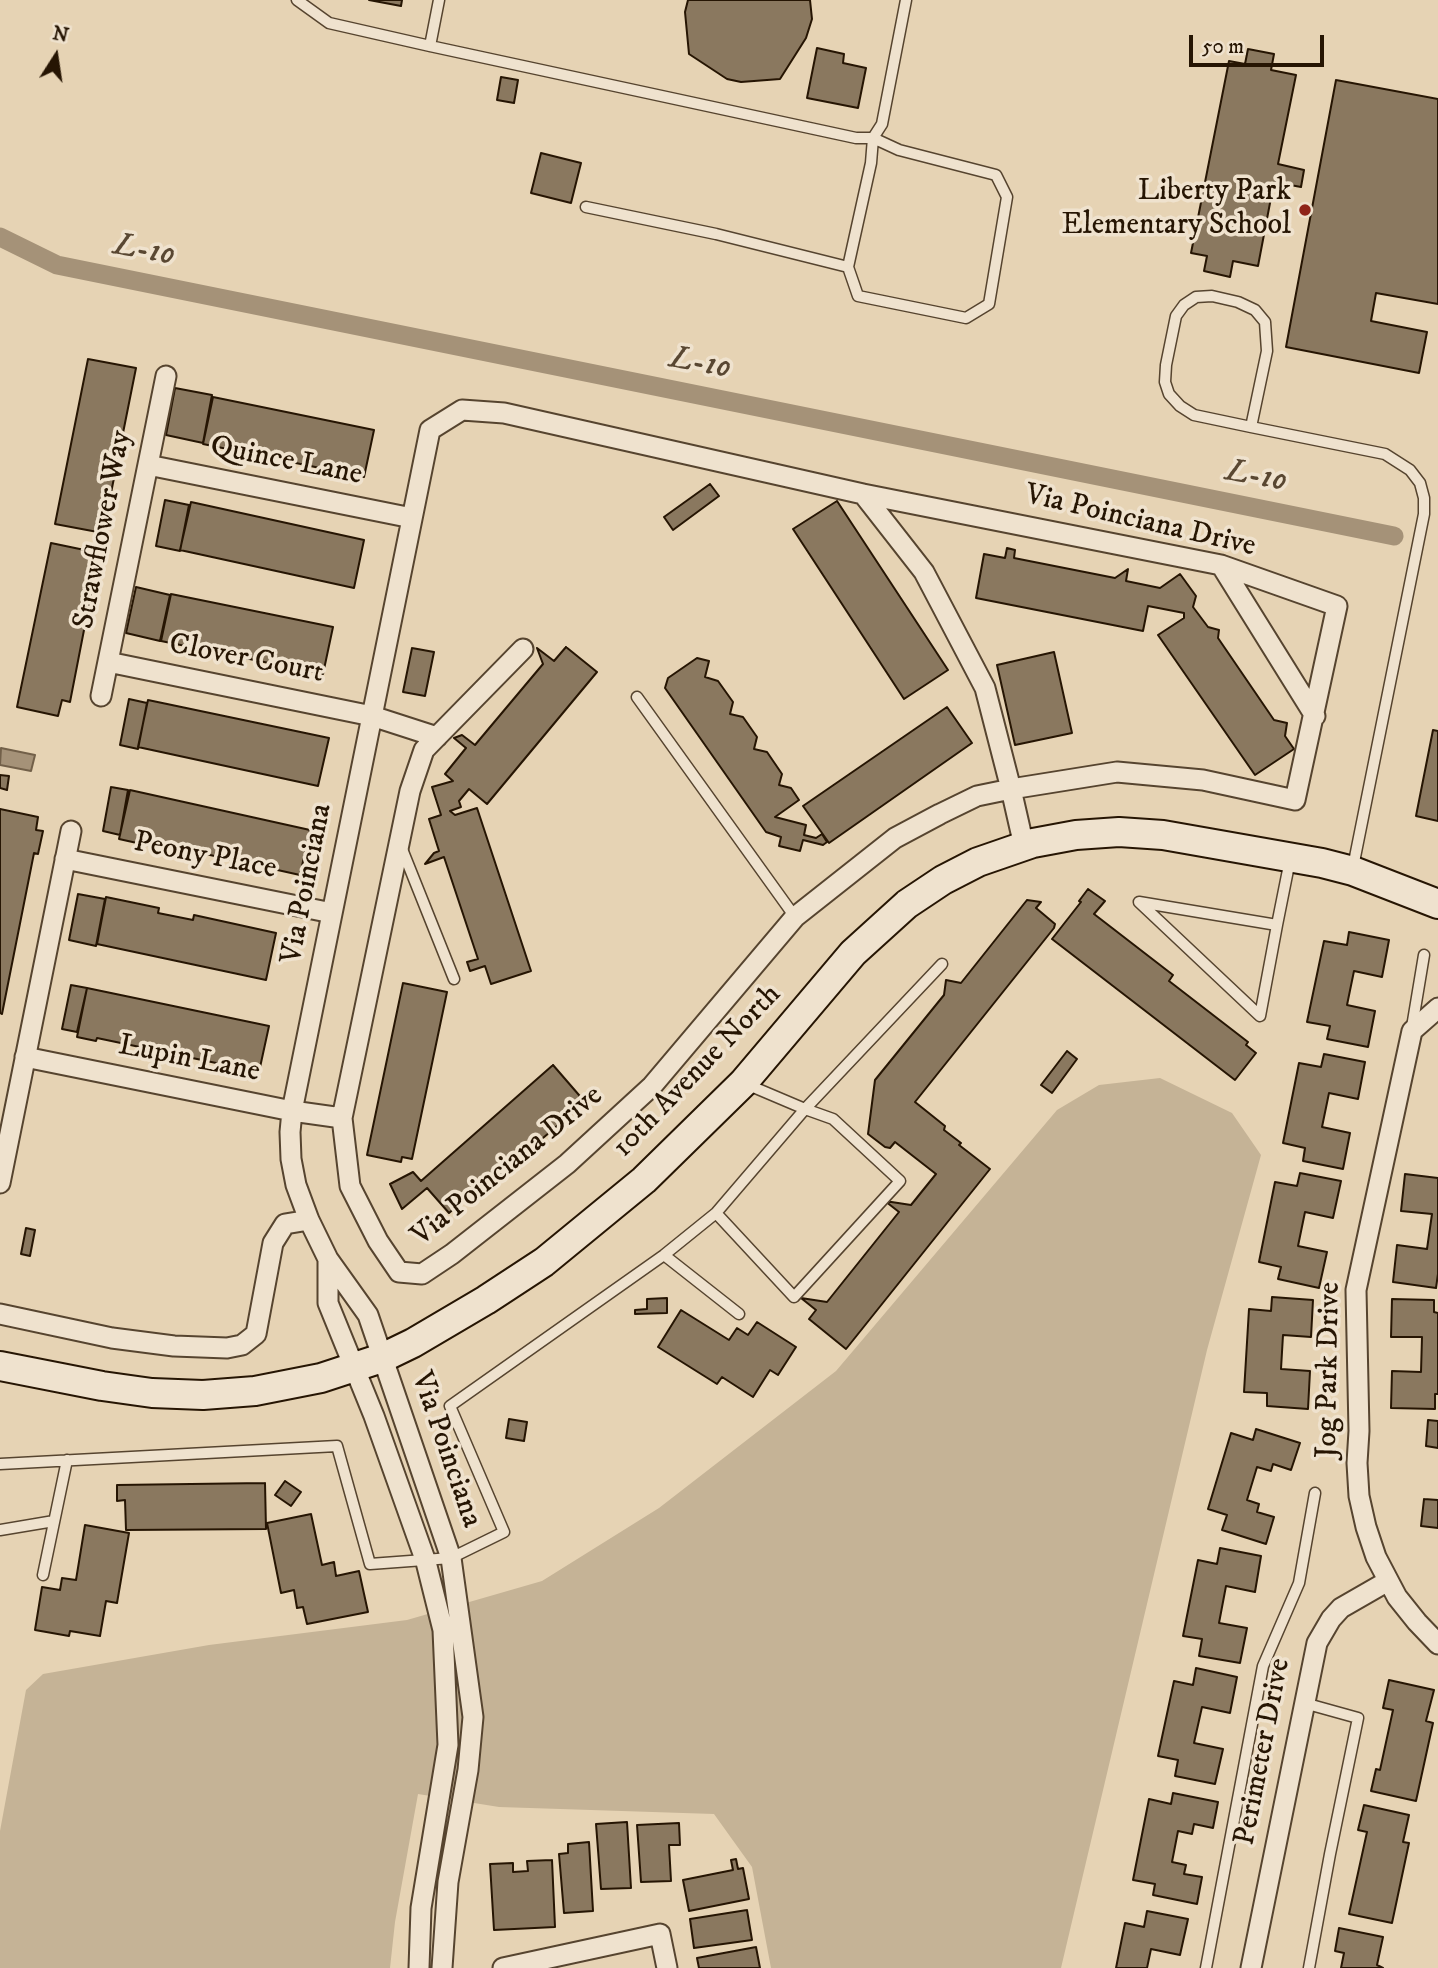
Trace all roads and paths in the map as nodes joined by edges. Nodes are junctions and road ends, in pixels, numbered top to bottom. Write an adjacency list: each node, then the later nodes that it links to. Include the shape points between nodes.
1 (298, 0): 4 (lane, via 329,23)
2 (439, 0): 4 (lane)
3 (906, 0): 5 (lane, via 883,124)
4 (430, 46): 5 (lane)
5 (873, 138): 7 (lane); 7 (lane, via 899,150 996,175 1007,197 989,304 966,318 858,296)
6 (586, 207): 7 (lane)
7 (848, 267)
8 (166, 376): 10 (street, Strawflower Way)
9 (1251, 427): 9 (lane, via 1194,415 1169,394 1166,365 1176,316 1196,297 1238,302 1255,310 1265,322 1267,351); 27 (lane, via 1385,454 1410,470 1424,498)
10 (148, 464): 12 (street, Quince Lane); 15 (street, Strawflower Way)
11 (863, 494): 12 (street, Via Poinciana Drive, via 504,413 462,410 430,430); 13 (street, Via Poinciana Drive); 21 (street, via 924,572 985,688)
12 (412, 518): 18 (street, Via Poinciana)
13 (1221, 565): 19 (street); 19 (street, Via Poinciana Drive, via 1337,606)
14 (523, 649): 20 (street, Via Poinciana Drive)
15 (108, 662): 16 (street, Strawflower Way); 18 (street, Clover Court)
16 (101, 696)
17 (637, 697): 30 (lane)
18 (372, 716): 20 (street); 29 (street, Via Poinciana)
19 (1315, 716): 21 (street, Via Poinciana Drive, via 1295,800 1203,780 1118,772)
20 (437, 737): 23 (street, Via Poinciana Drive, via 424,750)
21 (1011, 789): 24 (street); 30 (street, Via Poinciana Drive, via 977,796 895,838)
22 (71, 831): 26 (street)
23 (399, 842): 34 (lane); 41 (street, Via Poinciana Drive)
24 (1024, 846): 25 (street, 10th Avenue North, via 1119,832); 38 (street, 10th Avenue North, via 978,862 907,904 853,953)
25 (1290, 856): 27 (street, 10th Avenue North); 31 (lane)
26 (65, 859): 29 (street, Peony Place); 37 (street)
27 (1353, 871): 28 (street, 10th Avenue North)
28 (1438, 904)
29 (332, 913): 40 (street, Via Poinciana)
30 (795, 917): 41 (street, Via Poinciana Drive, via 652,1086 557,1172 422,1274 399,1272 378,1241 350,1186)
31 (1277, 925): 31 (lane, via 1180,909 1139,902 1260,1016)
32 (1424, 955): 36 (lane)
33 (942, 964): 39 (lane)
34 (454, 979)
35 (1438, 1008): 36 (street)
36 (1412, 1031): 60 (street, Jog Park Drive, via 1356,1290 1359,1496)
37 (25, 1057): 40 (street, Lupin Lane); 42 (street)
38 (743, 1083): 39 (lane); 49 (street, 10th Avenue North, via 644,1180 544,1262 442,1327)
39 (805, 1109): 43 (lane); 43 (lane, via 833,1119 900,1181 794,1297)
40 (292, 1111): 41 (street, Lupin Lane); 44 (street, Via Poinciana, via 291,1158)
41 (342, 1118)
42 (0, 1182)
43 (716, 1213): 45 (lane)
44 (309, 1220): 46 (street, Via Poinciana); 47 (street, via 285,1224 273,1243 256,1334 242,1345 174,1346)
45 (664, 1255): 48 (lane); 57 (lane, via 450,1406 504,1532)
46 (328, 1259): 49 (street, Via Poinciana, via 368,1315); 51 (street, Via Poinciana, via 328,1303)
47 (0, 1314)
48 (739, 1314)
49 (382, 1358): 51 (street, 10th Avenue North); 57 (street, Via Poinciana)
50 (0, 1366): 51 (street, 10th Avenue North, via 114,1388 204,1395 288,1385)
51 (353, 1368): 58 (street, Via Poinciana)
52 (67, 1460): 53 (lane); 55 (lane); 58 (lane, via 337,1446 369,1564)
53 (0, 1464)
54 (1315, 1493): 68 (lane, via 1299,1583 1263,1666)
55 (54, 1521): 56 (lane); 59 (lane)
56 (0, 1530)
57 (450, 1558): 58 (lane); 61 (street, Via Poinciana)
58 (426, 1562): 61 (street, Via Poinciana)
59 (43, 1575)
60 (1388, 1581): 62 (street, Jog Park Drive); 63 (street, Perimeter Drive, via 1341,1608 1323,1630)
61 (453, 1636): 64 (street, Via Poinciana, via 448,1745 421,1908); 65 (street, Via Poinciana, via 472,1717 468,1770 448,1882)
62 (1438, 1644)
63 (1304, 1703): 69 (street, Perimeter Drive); 70 (lane, via 1358,1718)
64 (418, 1968)
65 (442, 1968)
66 (503, 1968): 67 (street, via 660,1934)
67 (667, 1968)
68 (1206, 1968)
69 (1251, 1968)
70 (1309, 1968)

